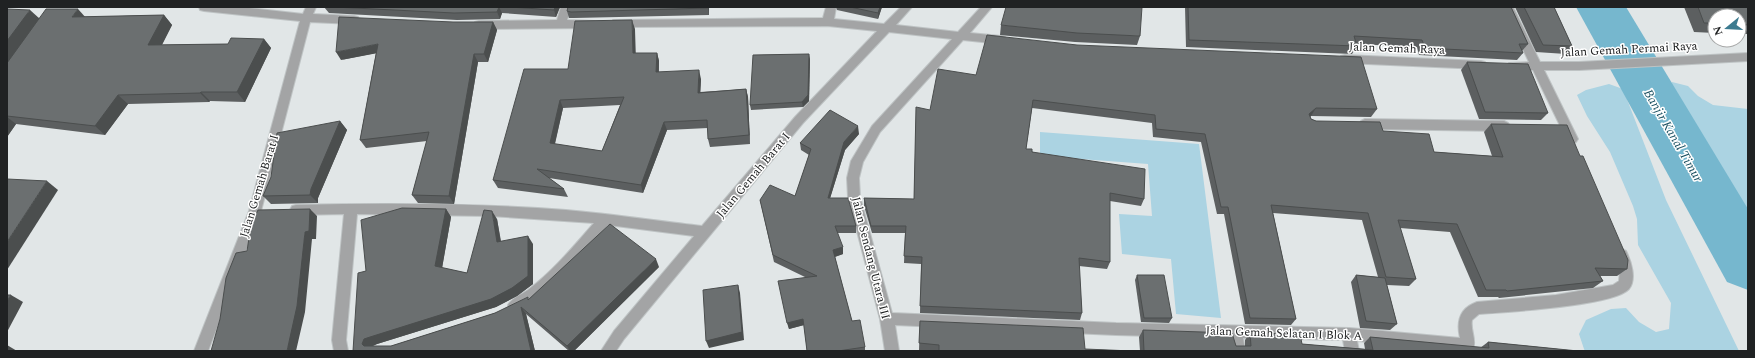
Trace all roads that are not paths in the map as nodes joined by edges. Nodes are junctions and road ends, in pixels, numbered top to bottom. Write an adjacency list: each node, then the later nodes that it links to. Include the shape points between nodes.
1 (204, 7): 7 (street)
2 (566, 7): 10 (street)
3 (832, 7): 9 (street)
4 (907, 7): 12 (street, Jalan Gemah Barat I)
5 (987, 7): 13 (street, Jalan Sendang Utara III)
6 (1508, 7): 19 (street)
7 (309, 12): 8 (street); 28 (street, Jalan Gemah Barat I)
8 (362, 20)
9 (828, 22): 10 (street); 12 (street)
10 (561, 24): 11 (street)
11 (472, 25)
12 (888, 28): 13 (street); 30 (street, Jalan Gemah Barat I, via 798,120)
13 (960, 36): 14 (street); 33 (street, Jalan Sendang Utara III, via 876,129 857,161 852,178 854,197)
14 (1014, 42)
15 (1748, 56): 19 (street, Jalan Gemah Permai Raya)
16 (1337, 59): 17 (street, Jalan Gemah Raya)
17 (1488, 65)
18 (1504, 66): 19 (street)
19 (1536, 67): 23 (street)
20 (1351, 124): 21 (street)
21 (1519, 127)
22 (1551, 127): 23 (street)
23 (1567, 127): 24 (street)
24 (1576, 148)
25 (351, 208): 27 (street); 29 (street, via 466,210); 38 (street, via 339,340)
26 (271, 210): 28 (street)
27 (287, 210)
28 (255, 211): 37 (street, Jalan Gemah Barat I)
29 (605, 219): 30 (street); 32 (street, via 547,282 531,296)
30 (705, 232): 39 (street, Jalan Gemah Barat I)
31 (1619, 246): 36 (street, Jalan Gemah Selatan I Blok A, via 1626,267 1624,285 1611,293 1587,297 1477,308 1470,312 1464,323)
32 (506, 310)
33 (887, 319): 34 (street, Jalan Gemah Selatan I Blok A); 40 (street, Jalan Sendang Utara III)
34 (1235, 332): 35 (street, Jalan Gemah Selatan I Blok A); 41 (street)
35 (1349, 334): 36 (street, Jalan Gemah Selatan I Blok A); 42 (street)
36 (1468, 348)
37 (201, 351)
38 (341, 351)
39 (608, 351)
40 (892, 351)
41 (1238, 351)
42 (1352, 351)

